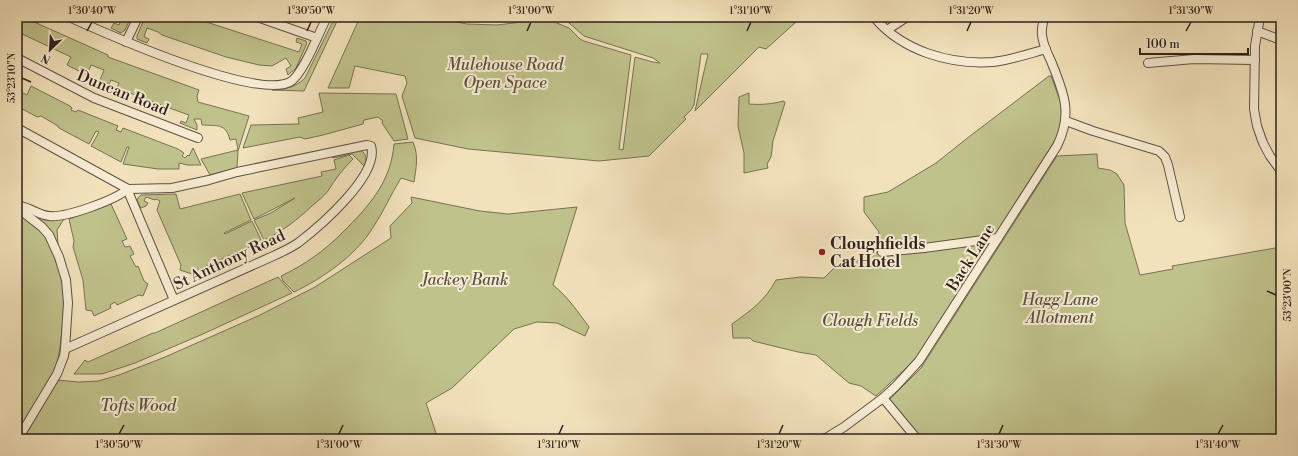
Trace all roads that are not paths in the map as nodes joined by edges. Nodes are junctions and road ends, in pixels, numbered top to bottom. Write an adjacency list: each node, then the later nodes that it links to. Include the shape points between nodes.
1 (69, 17): 13 (street)
2 (138, 17): 13 (street)
3 (257, 17): 11 (street)
4 (327, 17): 11 (street)
5 (874, 17): 9 (street)
6 (907, 17): 9 (street)
7 (1044, 17): 14 (street, Back Lane, via 1042,35)
8 (1260, 17): 10 (street)
9 (887, 30): 14 (street, via 922,52 970,62 1011,59)
10 (1258, 31): 12 (street); 16 (street)
11 (317, 38): 13 (street, via 297,76 279,85 257,84 209,72)
12 (1281, 40)
13 (126, 42)
14 (1046, 49): 18 (street, Back Lane, via 1062,87)
15 (17, 58): 20 (street, Duncan Road, via 86,94)
16 (1255, 60): 17 (street); 21 (street, via 1254,109 1257,126 1270,156)
17 (1148, 63)
18 (1066, 121): 24 (street, via 1159,151 1165,156); 25 (street, Back Lane, via 1063,136)
19 (17, 128): 22 (street)
20 (198, 138)
21 (1281, 170)
22 (128, 189): 23 (street, via 102,203 63,216 47,216); 27 (street); 27 (street, St Anthony Road, via 172,188 237,172 371,146 371,160 363,178 350,195 297,243)
23 (18, 205): 28 (street, via 46,231 62,265 68,298)
24 (1180, 217)
25 (998, 238): 26 (street); 29 (street, Back Lane, via 919,361)
26 (882, 252)
27 (174, 300): 28 (street, St Anthony Road)
28 (65, 349): 30 (street, via 57,374)
29 (883, 398): 31 (street, Back Lane, via 844,427); 32 (street)
30 (18, 439)
31 (822, 439)
32 (917, 439)

